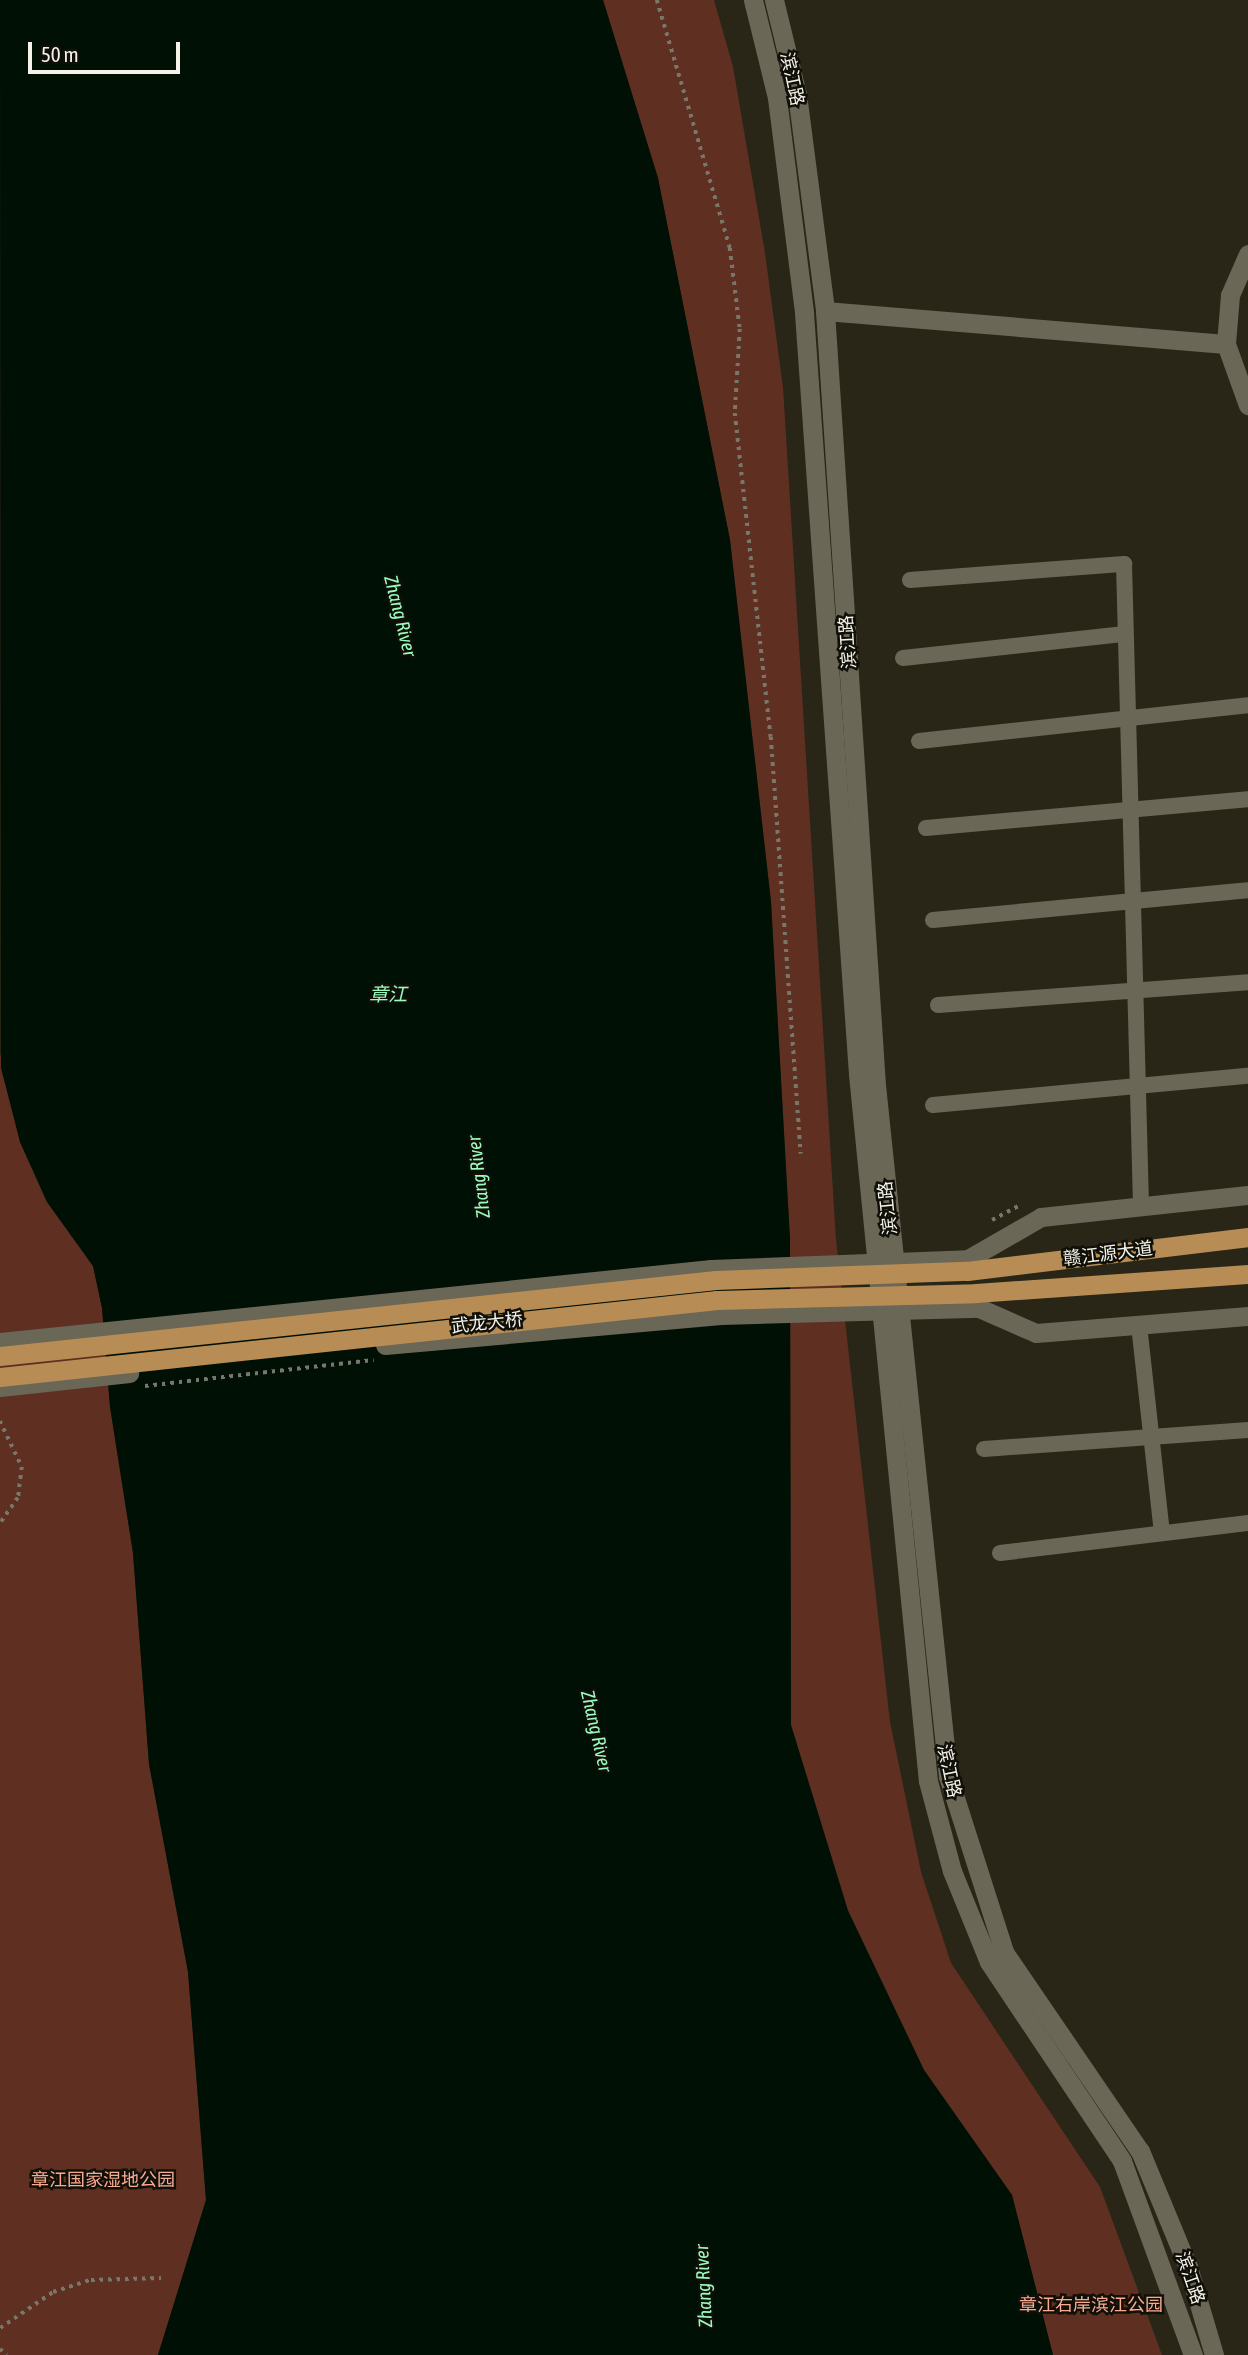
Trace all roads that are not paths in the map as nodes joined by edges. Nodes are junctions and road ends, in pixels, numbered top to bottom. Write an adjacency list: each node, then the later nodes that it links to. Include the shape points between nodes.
1 (753, 0): 43 (main road, 滨江路, via 777,98 804,313 858,1074 928,1781 952,1871 989,1962 1122,2161 1168,2273)
2 (774, 0): 4 (main road, 滨江路, via 797,94)
3 (1248, 254): 5 (main road, via 1230,295)
4 (825, 311): 5 (main road); 44 (main road, 滨江路, via 876,1086 948,1776 1004,1952 1140,2151 1188,2267)
5 (1226, 344): 6 (main road)
6 (1248, 405)
7 (910, 580): 8 (street, via 1124,564)
8 (1125, 634): 9 (street); 11 (street)
9 (903, 658)
10 (1248, 705): 11 (street)
11 (1128, 718): 12 (street); 14 (street)
12 (919, 741)
13 (1248, 799): 14 (street)
14 (1130, 809): 15 (street); 17 (street)
15 (926, 828)
16 (1248, 890): 17 (street)
17 (1132, 901): 18 (street); 20 (street)
18 (933, 920)
19 (1248, 982): 20 (street)
20 (1135, 991): 21 (street); 23 (street)
21 (938, 1006)
22 (1248, 1076): 23 (street)
23 (1137, 1086): 24 (street); 26 (street)
24 (933, 1105)
25 (1248, 1195): 26 (main road)
26 (1140, 1206): 28 (main road, via 1041,1217)
27 (1248, 1237): 28 (main road, 赣江源大道)
28 (968, 1265): 33 (main road, via 711,1269); 34 (main road, 武龙大桥, via 716,1280)
29 (1248, 1274): 30 (main road, 赣江源大道)
30 (977, 1301): 32 (main road, via 1036,1334); 35 (main road, 武龙大桥, via 718,1300); 36 (main road, via 721,1315)
31 (1248, 1316): 32 (main road)
32 (1139, 1325): 38 (street)
33 (0, 1342)
34 (0, 1356)
35 (0, 1377)
36 (0, 1387)
37 (1248, 1430): 38 (street)
38 (1152, 1436): 39 (street); 41 (street)
39 (984, 1449)
40 (1248, 1523): 41 (street)
41 (1161, 1532): 42 (street)
42 (1000, 1553)
43 (1193, 2355)
44 (1214, 2355)

